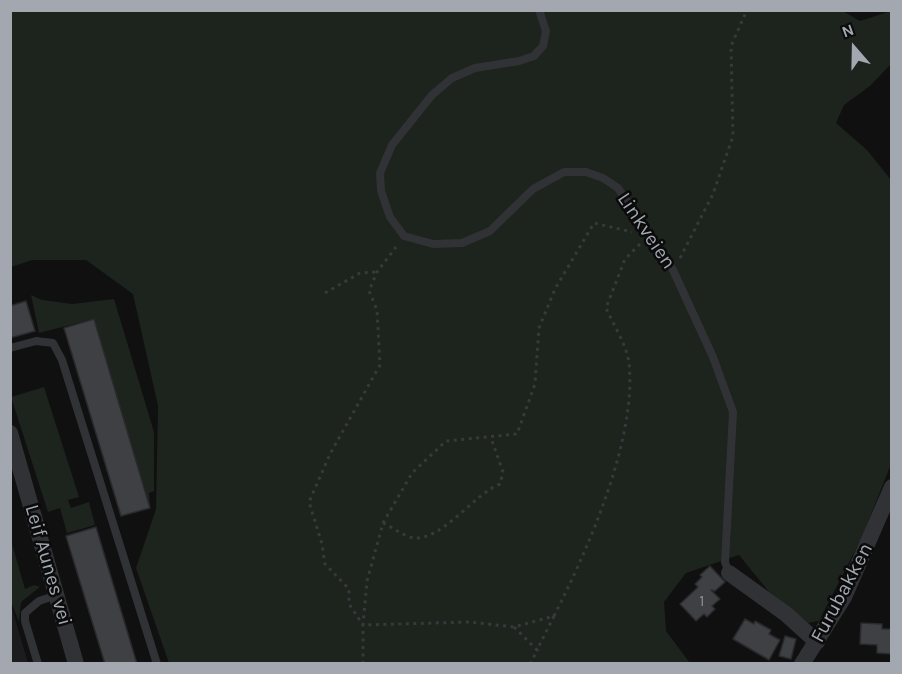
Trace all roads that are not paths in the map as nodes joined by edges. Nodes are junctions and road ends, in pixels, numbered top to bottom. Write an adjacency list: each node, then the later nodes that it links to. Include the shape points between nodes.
1 (539, 10): 5 (lane, Linkveien, via 546,31 543,46 534,56 475,68 452,78 432,95 392,145 380,173 381,191 390,217 404,236 433,244 462,243 490,231 534,189 564,172 586,172 618,188 673,270 733,412 725,562)
2 (10, 348): 10 (lane, via 36,340 53,344 62,360)
3 (10, 432): 6 (street, Leif Aunes vei)
4 (891, 487): 7 (street, Furubakken, via 844,597)
5 (729, 573): 7 (street, Linkveien)
6 (57, 595): 8 (lane, via 39,601 26,613); 9 (street, Leif Aunes vei)
7 (817, 642): 11 (street, Furubakken)
8 (38, 663)
9 (76, 663)
10 (156, 663)
11 (802, 663)

